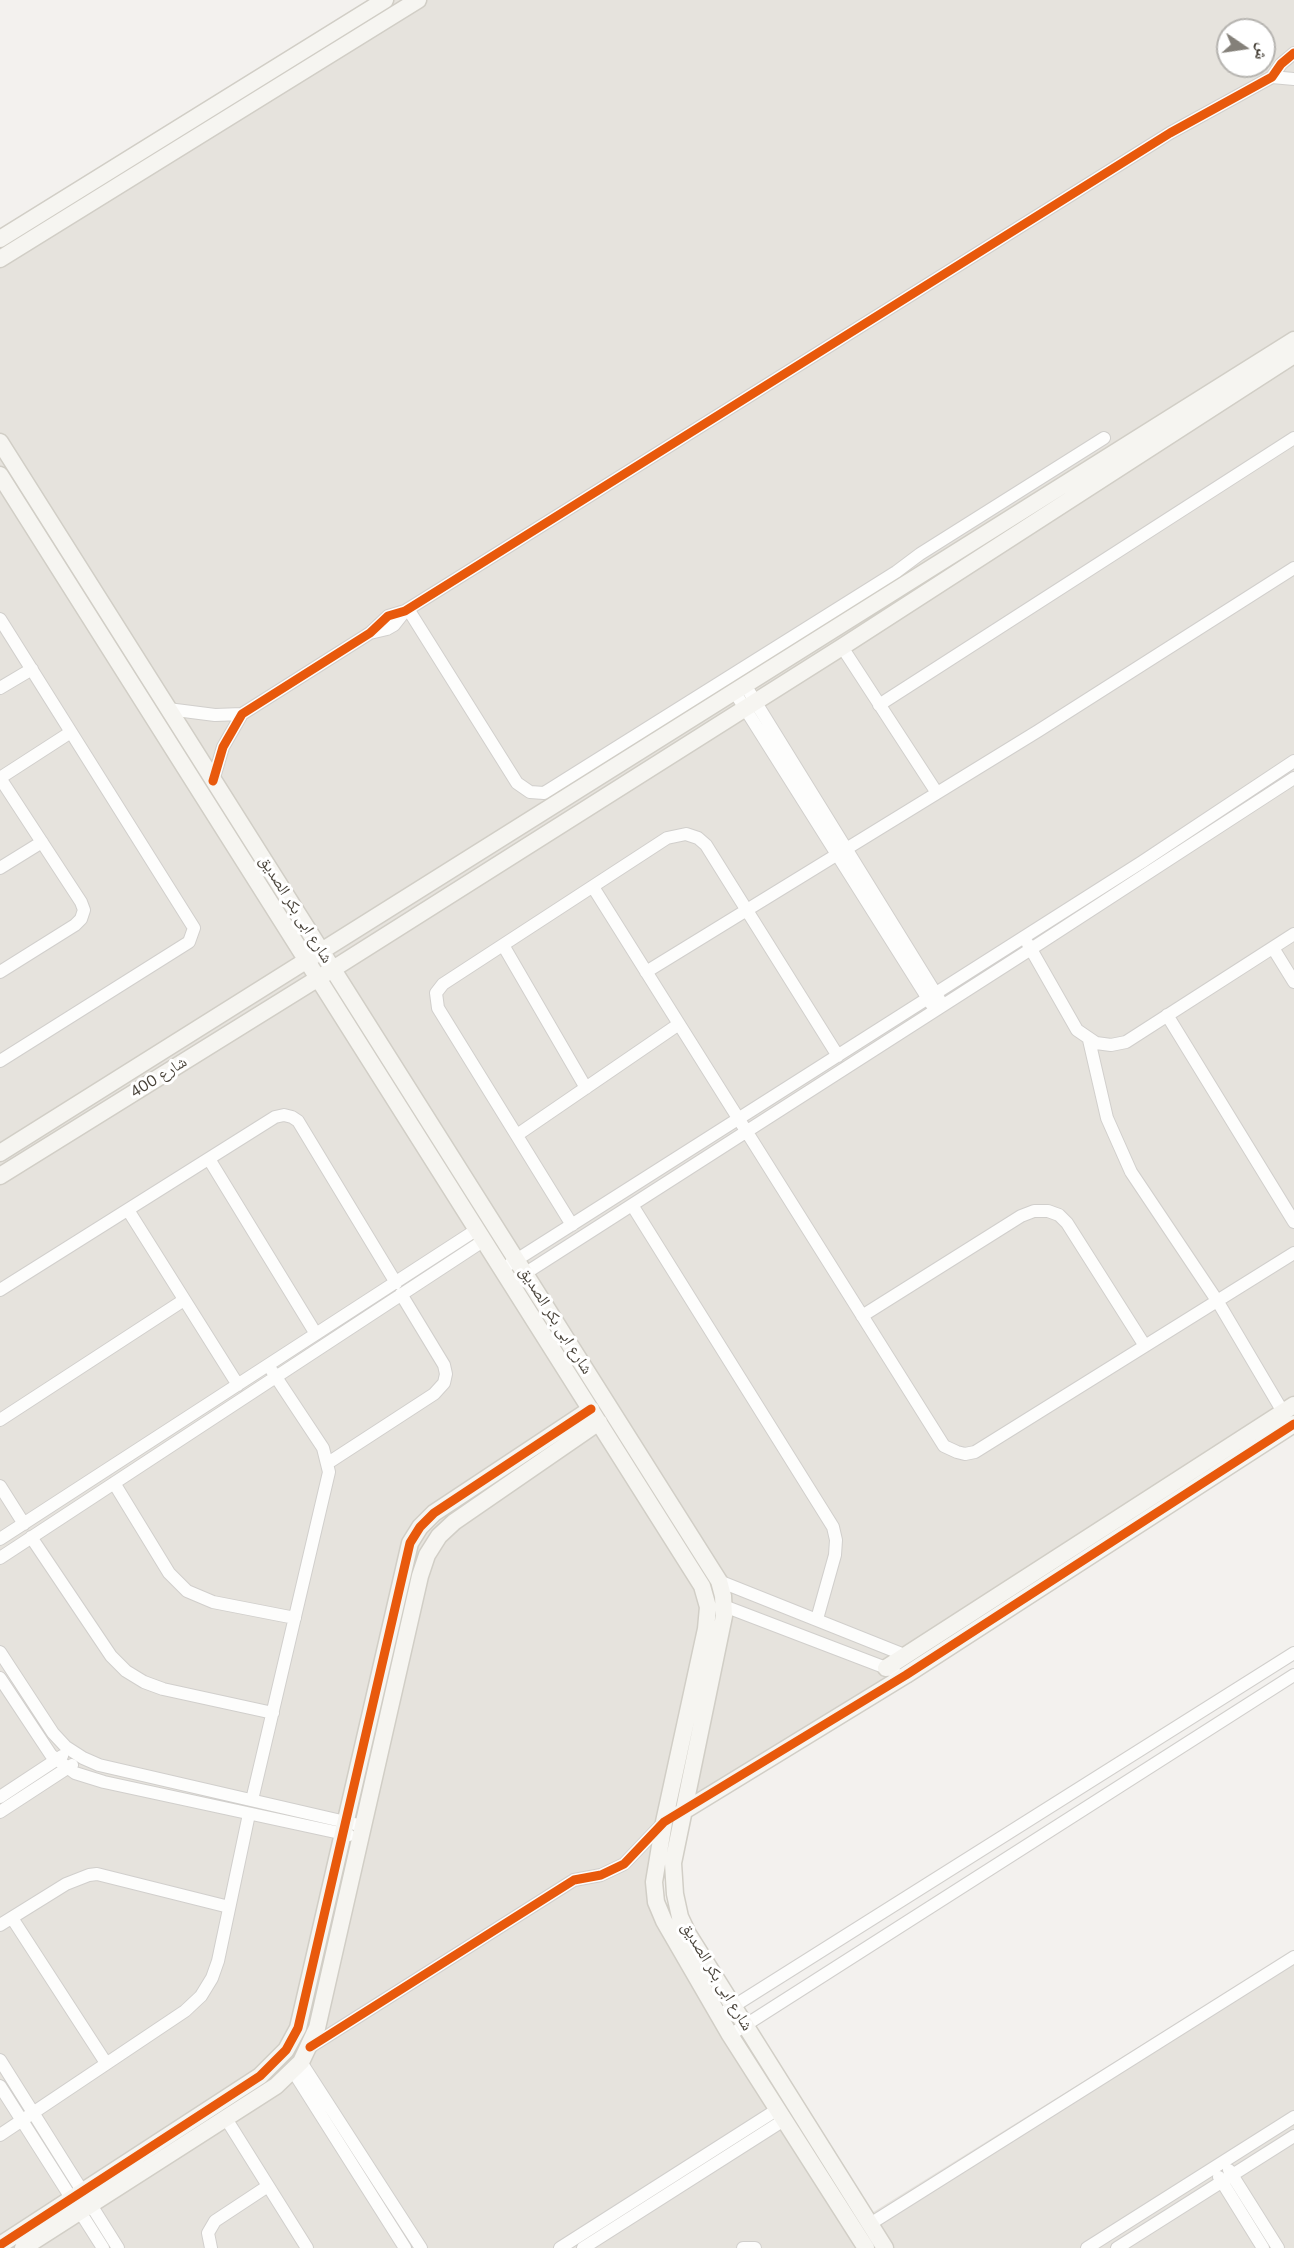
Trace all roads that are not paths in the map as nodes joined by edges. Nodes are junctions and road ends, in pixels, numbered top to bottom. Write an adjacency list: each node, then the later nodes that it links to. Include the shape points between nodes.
1 (385, 0): 8 (main road)
2 (418, 0): 9 (main road)
3 (1294, 53): 4 (street)
4 (1276, 71)
5 (1276, 77): 7 (street)
6 (1270, 78): 17 (street, via 1170,132)
7 (1294, 79)
8 (0, 239)
9 (0, 259)
10 (1294, 340): 22 (main road, شارع 400)
11 (1294, 355): 19 (main road, شارع 400)
12 (1104, 438): 17 (street, via 544,793 530,792 517,783)
13 (1294, 438): 24 (street)
14 (0, 442): 15 (main road, شارع ابى بكر الصديق)
15 (10, 480): 25 (main road, شارع ابى بكر الصديق); 43 (main road, شارع ابى بكر الصديق)
16 (1294, 568): 31 (street)
17 (406, 610): 26 (street, via 388,616 370,633)
18 (0, 619): 20 (street)
19 (842, 647): 23 (main road, شارع 400); 24 (street)
20 (32, 669): 21 (street); 27 (street)
21 (0, 688)
22 (740, 688): 23 (street); 42 (main road, شارع 400)
23 (749, 705): 33 (street); 44 (main road, شارع 400)
24 (879, 705): 31 (street)
25 (168, 709): 26 (street); 30 (main road, شارع ابى بكر الصديق)
26 (242, 714): 30 (street, via 223,747)
27 (71, 732): 32 (street, via 0,777); 55 (street, via 191,922 193,936)
28 (1294, 761): 38 (street)
29 (1294, 778): 41 (street)
30 (213, 781): 42 (main road, شارع ابى بكر الصديق)
31 (937, 793): 33 (street)
32 (42, 842): 34 (street); 45 (street, via 84,910 75,925)
33 (841, 852): 36 (street); 49 (street)
34 (0, 868)
35 (593, 886): 36 (street, via 667,838 687,834 706,845); 39 (street); 46 (street)
36 (747, 910): 46 (street); 54 (street)
37 (1294, 934): 40 (street)
38 (1024, 937): 41 (street); 49 (street)
39 (503, 945): 56 (street); 59 (street, via 443,984 436,998 438,1008)
40 (1273, 948): 48 (street); 51 (street)
41 (1031, 950): 50 (street); 53 (street, via 1072,1024)
42 (321, 951): 43 (main road, شارع 400); 44 (main road, شارع ابى بكر الصديق)
43 (306, 960): 47 (main road, شارع ابى بكر الصديق); 60 (main road, شارع 400)
44 (333, 969): 47 (main road, شارع 400); 69 (main road, شارع ابى بكر الصديق)
45 (0, 972)
46 (646, 972): 52 (street)
47 (318, 979): 62 (main road, شارع 400); 67 (main road, شارع ابى بكر الصديق)
48 (1294, 982)
49 (932, 996): 50 (street); 54 (street)
50 (939, 1008): 58 (street)
51 (1167, 1015): 53 (street, via 1126,1042 1103,1044); 65 (street)
52 (679, 1024): 56 (street); 57 (street)
53 (1089, 1040): 74 (street, via 1107,1118 1121,1152)
54 (838, 1056): 57 (street)
55 (0, 1061)
56 (586, 1088): 59 (street)
57 (738, 1119): 58 (street); 66 (street)
58 (746, 1132): 63 (street); 75 (street)
59 (517, 1135): 66 (street)
60 (0, 1153)
61 (209, 1159): 64 (street); 71 (street, via 275,1117 296,1119); 76 (street)
62 (0, 1176)
63 (632, 1205): 69 (street); 94 (street, via 833,1527 835,1556)
64 (128, 1210): 72 (street); 73 (street)
65 (1294, 1222)
66 (572, 1225): 69 (street)
67 (480, 1236): 70 (main road, شارع ابى بكر الصديق); 71 (street)
68 (1294, 1252): 74 (street)
69 (521, 1267): 70 (street); 91 (main road, شارع ابى بكر الصديق)
70 (506, 1276): 82 (main road, شارع ابى بكر الصديق)
71 (399, 1288): 76 (street); 79 (street); 84 (street, via 444,1365 444,1383 434,1394)
72 (0, 1290)
73 (184, 1300): 80 (street); 83 (street)
74 (1218, 1302): 77 (street); 81 (street)
75 (862, 1316): 77 (street, via 1021,1216 1048,1211 1067,1223); 77 (street, via 944,1446 965,1454 975,1452)
76 (316, 1334): 78 (street)
77 (1145, 1346)
78 (268, 1365): 79 (street); 80 (street)
79 (276, 1377): 84 (street, via 323,1448); 85 (street)
80 (238, 1385): 87 (street)
81 (1290, 1414): 97 (main road); 98 (main road)
82 (595, 1416): 113 (main road, شارع ابى بكر الصديق, via 702,1586 708,1607); 114 (main road, via 434,1513 415,1535 408,1551); 115 (main road, via 454,1522 433,1545 420,1576)
83 (0, 1420)
84 (328, 1463): 93 (street, via 328,1482)
85 (114, 1483): 88 (street); 93 (street, via 169,1573 187,1591 222,1605)
86 (0, 1486): 87 (street)
87 (24, 1524): 89 (street)
88 (32, 1537): 90 (street); 103 (street, via 111,1656 126,1671 154,1686)
89 (0, 1539)
90 (0, 1558)
91 (719, 1581): 92 (main road, شارع ابى بكر الصديق); 94 (street)
92 (724, 1606): 99 (street); 111 (main road, شارع ابى بكر الصديق)
93 (295, 1618): 103 (street)
94 (817, 1619): 97 (street)
95 (0, 1652): 104 (street, via 53,1733)
96 (1294, 1653): 120 (street)
97 (907, 1656): 98 (main road); 99 (main road)
98 (925, 1663): 100 (main road)
99 (886, 1668): 100 (street)
100 (906, 1675): 111 (main road)
101 (1294, 1675): 121 (street)
102 (0, 1678): 106 (street)
103 (273, 1713): 109 (street)
104 (71, 1751): 105 (street); 106 (street)
105 (82, 1758): 107 (street); 109 (street)
106 (56, 1760): 107 (street); 108 (street)
107 (67, 1768): 110 (street); 112 (street, via 104,1782)
108 (0, 1797)
109 (252, 1800): 114 (street)
110 (0, 1812)
111 (684, 1812): 113 (main road); 120 (main road, شارع ابى بكر الصديق, via 673,1863 675,1894 680,1917)
112 (249, 1814): 114 (street); 116 (street)
113 (664, 1822): 120 (main road, شارع ابى بكر الصديق, via 654,1882 656,1902 664,1921); 123 (street, via 624,1864 601,1875 574,1880)
114 (344, 1828): 115 (street); 138 (main road, via 298,2028 286,2050 260,2076)
115 (361, 1832): 123 (main road)
116 (230, 1907): 117 (street, via 97,1874 66,1884); 125 (street, via 216,1969 201,1996)
117 (12, 1918): 118 (street); 125 (street)
118 (0, 1925)
119 (1293, 1960): 139 (street)
120 (726, 2011): 121 (main road, شارع ابى بكر الصديق); 122 (main road, شارع ابى بكر الصديق)
121 (746, 2026): 122 (street); 139 (main road, شارع ابى بكر الصديق)
122 (730, 2035): 129 (main road, شارع ابى بكر الصديق)
123 (310, 2047): 126 (main road)
124 (0, 2060): 128 (street)
125 (106, 2063): 128 (street)
126 (297, 2066): 130 (main road, via 276,2086); 146 (street); 147 (street)
127 (0, 2086): 132 (street)
128 (33, 2112): 132 (street); 138 (street)
129 (781, 2114): 148 (street); 149 (street); 152 (main road, شارع ابى بكر الصديق)
130 (225, 2117): 137 (street); 138 (main road)
131 (1294, 2117): 135 (street)
132 (22, 2120): 133 (street); 138 (street)
133 (0, 2135)
134 (1294, 2136): 136 (street)
135 (1218, 2165): 136 (street); 154 (street)
136 (1227, 2178): 155 (street); 156 (street); 157 (street)
137 (268, 2186): 144 (street, via 215,2221 208,2233); 145 (street)
138 (81, 2201): 140 (main road); 141 (main road); 142 (street); 143 (street)
139 (870, 2224): 153 (main road, شارع ابى بكر الصديق)
140 (0, 2245)
141 (22, 2248)
142 (103, 2248)
143 (118, 2248)
144 (211, 2248)
145 (307, 2248)
146 (405, 2248)
147 (421, 2248)
148 (560, 2248)
149 (583, 2248)
150 (743, 2248): 151 (street)
151 (755, 2248)
152 (866, 2248)
153 (885, 2248)
154 (1087, 2248)
155 (1117, 2248)
156 (1263, 2248)
157 (1278, 2248)

